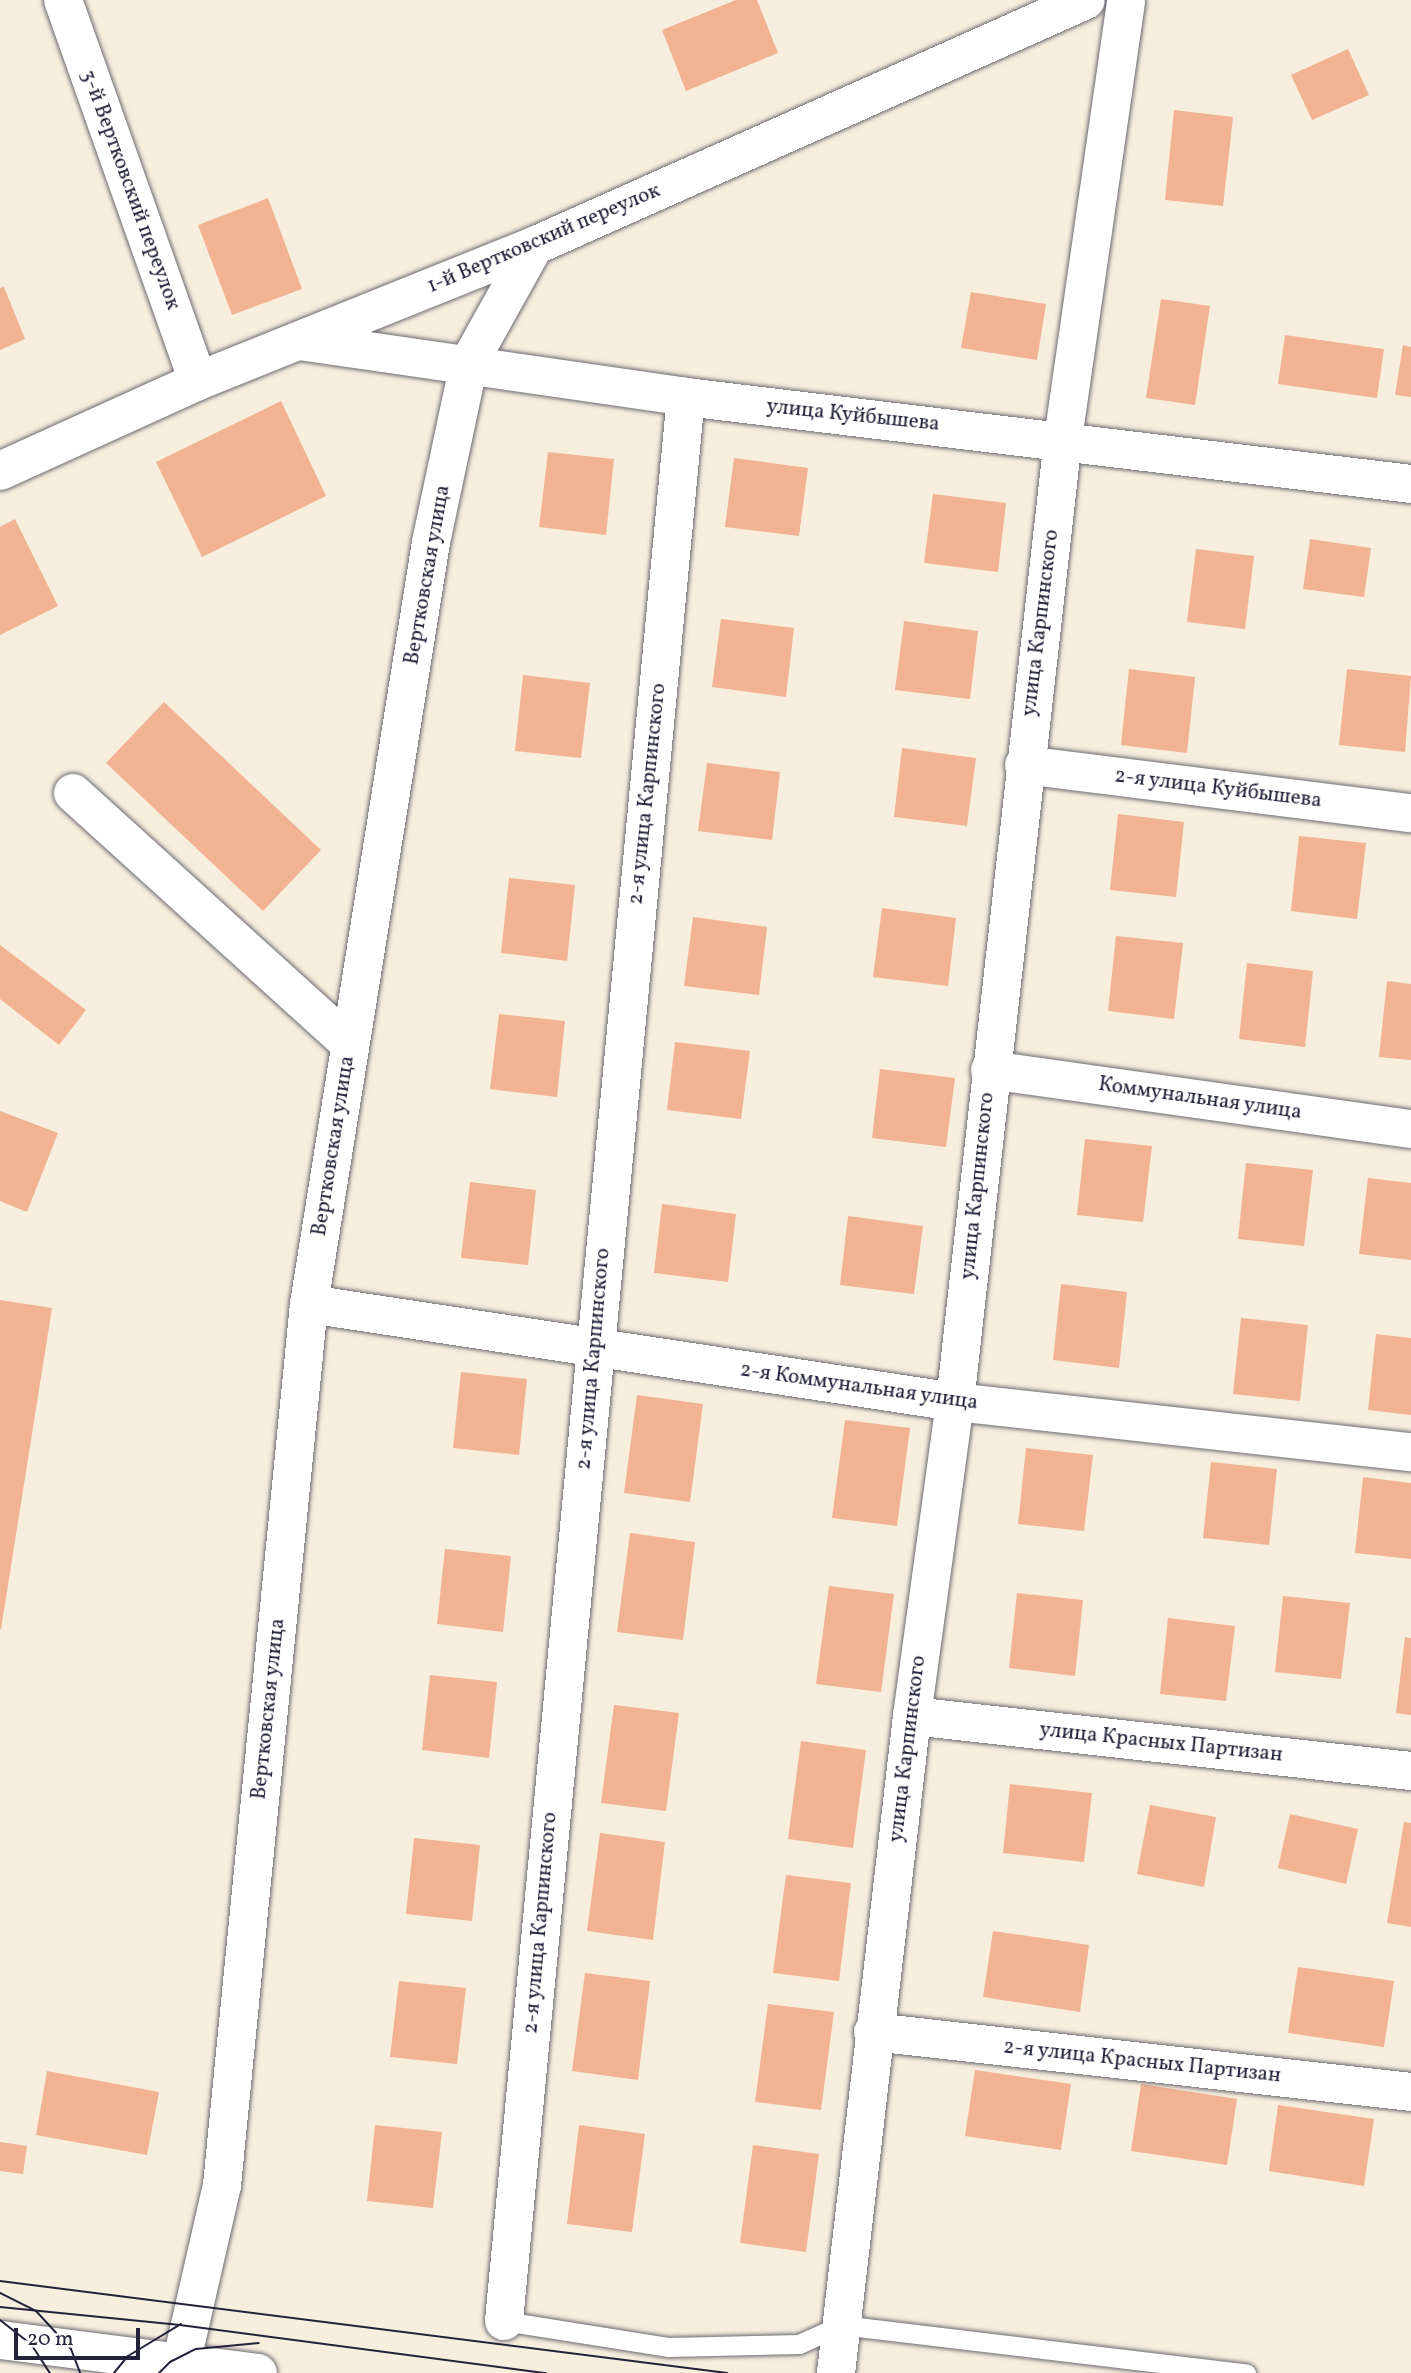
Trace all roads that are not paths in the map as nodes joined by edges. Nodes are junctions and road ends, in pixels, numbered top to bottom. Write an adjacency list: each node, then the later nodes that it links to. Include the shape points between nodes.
1 (63, 0): 7 (street, 3-й Вертковский переулок)
2 (1086, 0): 4 (street, 1-й Вертковский переулок)
3 (1126, 0): 9 (street, улица Карпинского)
4 (534, 246): 5 (street, 1-й Вертковский переулок); 6 (street, Вертковская улица)
5 (296, 340): 6 (street, улица Куйбышева); 7 (street, 1-й Вертковский переулок)
6 (469, 363): 8 (street, улица Куйбышева); 15 (street, Вертковская улица, via 431,542)
7 (198, 381): 10 (street, 1-й Вертковский переулок)
8 (686, 397): 9 (street, улица Куйбышева); 19 (street, 2-я улица Карпинского)
9 (1063, 439): 11 (street, улица Куйбышева); 12 (street, улица Карпинского)
10 (0, 471)
11 (1411, 484)
12 (1024, 765): 14 (street, 2-я улица Куйбышева); 16 (street, улица Карпинского)
13 (73, 793): 15 (street, Вертковская улица)
14 (1411, 813)
15 (350, 1044): 18 (street, Вертковская улица)
16 (990, 1070): 17 (street, Коммунальная улица); 20 (street, улица Карпинского)
17 (1411, 1129)
18 (309, 1304): 19 (street, 2-я Коммунальная улица); 29 (street, Вертковская улица, via 222,2185)
19 (594, 1348): 20 (street, 2-я Коммунальная улица); 26 (street, 2-я улица Карпинского)
20 (955, 1402): 21 (street, 2-я Коммунальная улица); 22 (street, улица Карпинского)
21 (1411, 1452)
22 (912, 1716): 23 (street, улица Красных Партизан); 24 (street, улица Карпинского)
23 (1411, 1771)
24 (873, 2032): 25 (street, 2-я улица Красных Партизан); 27 (street, улица Карпинского)
25 (1411, 2092)
26 (504, 2320): 27 (lane, via 669,2347 799,2344)
27 (841, 2325): 31 (street, улица Карпинского); 32 (lane)
28 (0, 2340): 29 (street)
29 (180, 2368): 30 (street)
30 (258, 2373)
31 (836, 2373)
32 (1246, 2373)

